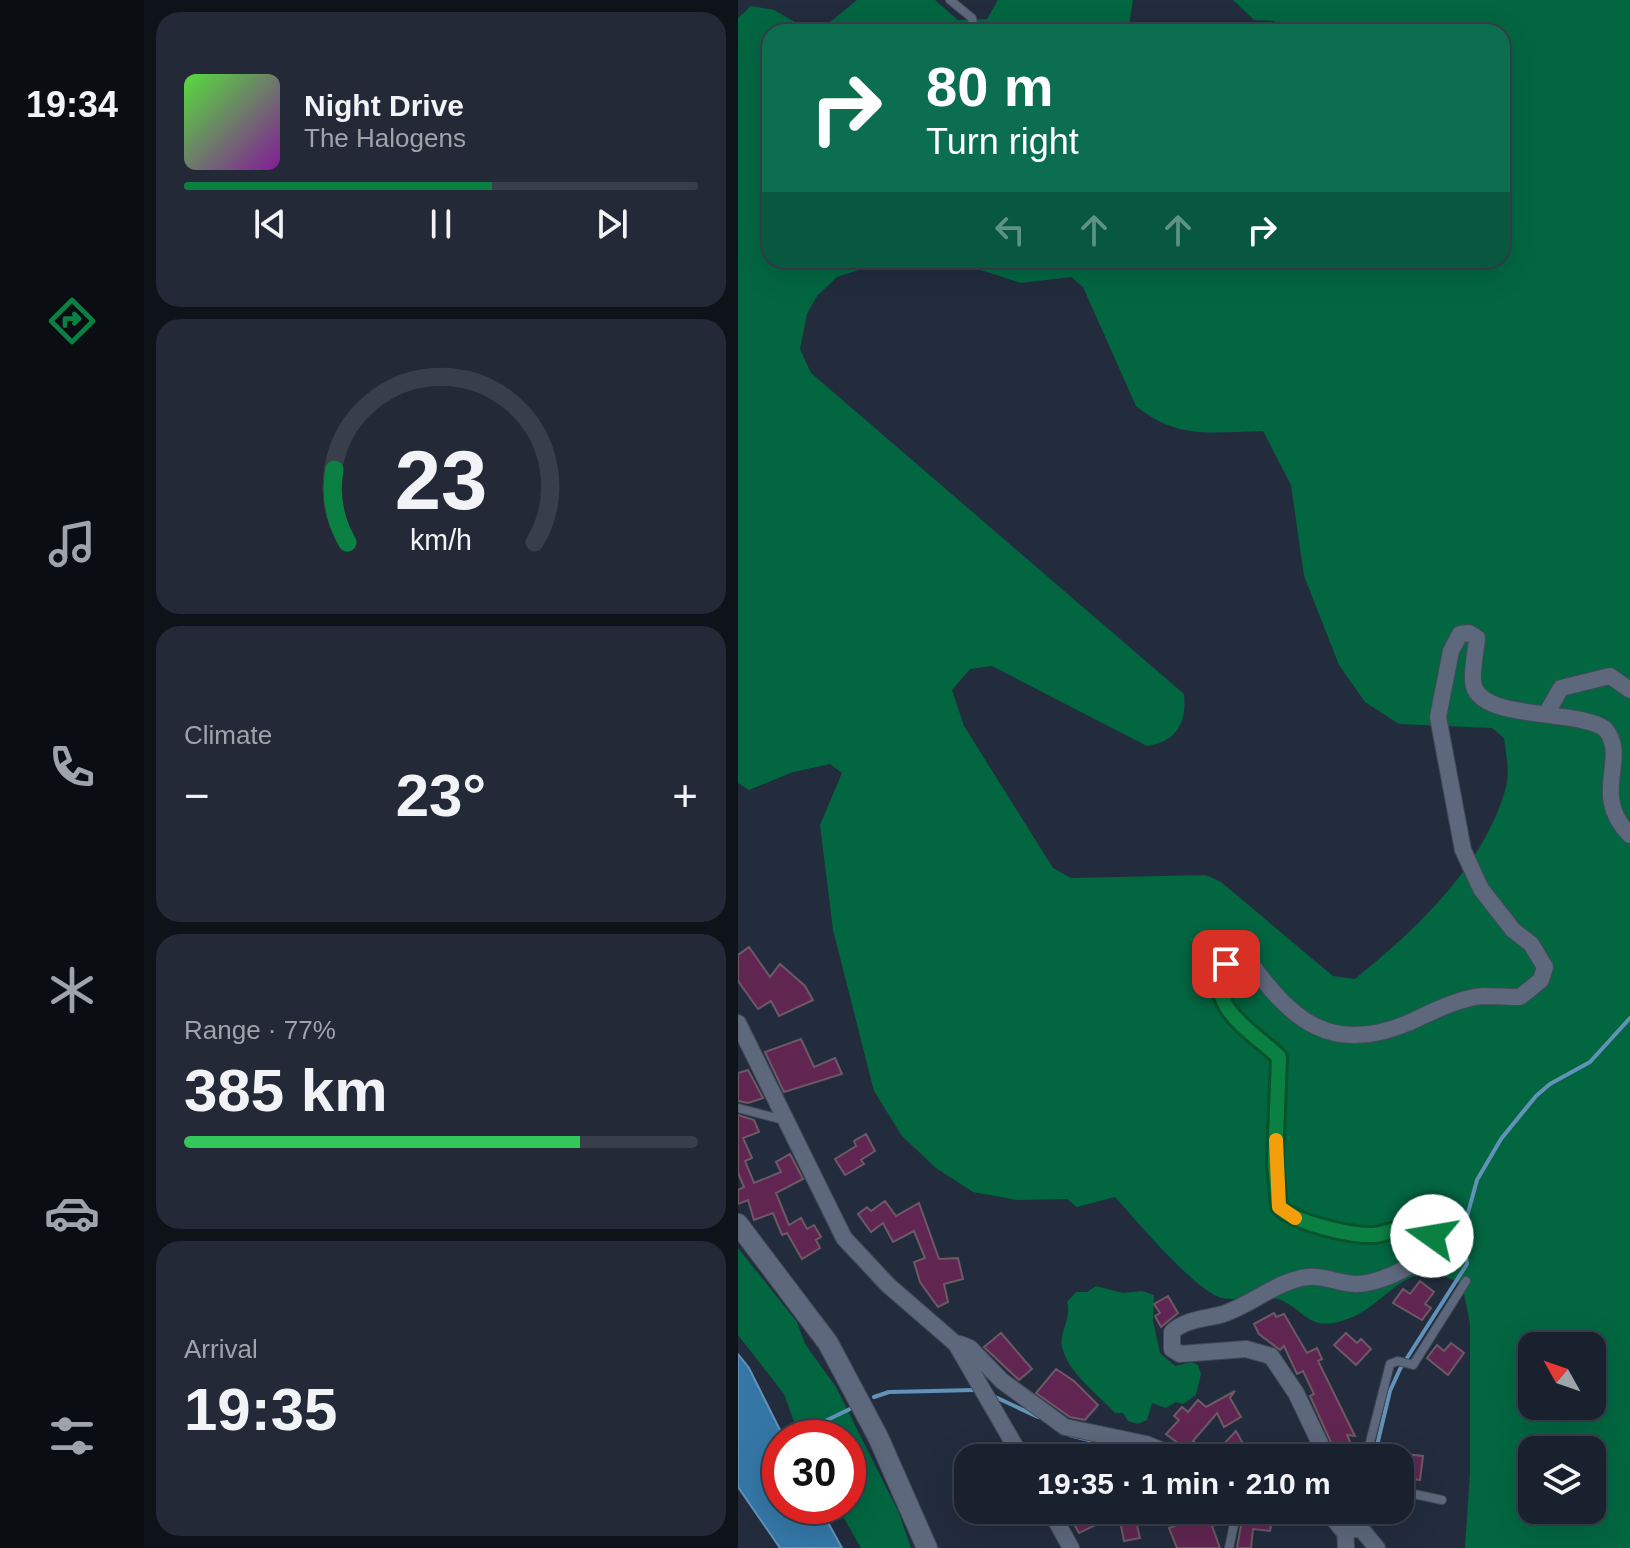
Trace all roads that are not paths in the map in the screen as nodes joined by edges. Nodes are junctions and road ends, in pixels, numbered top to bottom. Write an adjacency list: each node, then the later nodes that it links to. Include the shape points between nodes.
1 (950, 0): 2 (lane)
2 (973, 24)
3 (1630, 690): 4 (street, via 1610,676 1561,688)
4 (1546, 714): 5 (street, via 1605,729 1618,745 1620,766 1612,803 1616,819); 14 (street, via 1482,700 1472,684 1477,638 1460,634 1451,651 1438,717 1451,790 1463,850 1481,889 1545,967 1531,991 1520,997 1481,996 1375,1034 1337,1037 1274,995 1249,961 1232,957 1223,971 1229,1013 1279,1057 1279,1207 1304,1221 1358,1234 1421,1225 1432,1236 1429,1249 1400,1271 1356,1284 1306,1277 1229,1312 1181,1324 1170,1337 1172,1349 1180,1354 1246,1349 1271,1356)
5 (1630, 835)
6 (738, 1023): 8 (street)
7 (738, 1108): 8 (lane)
8 (786, 1121): 11 (street, via 844,1238)
9 (738, 1224): 21 (main road, via 828,1343 878,1437)
10 (1466, 1281): 15 (lane, via 1417,1359 1408,1365 1390,1364)
11 (951, 1340): 12 (street); 13 (street, via 970,1348 1002,1381 1065,1427)
12 (1014, 1444)
13 (1146, 1444)
14 (1320, 1444)
15 (1369, 1444)
16 (1414, 1494): 17 (lane)
17 (1442, 1500)
18 (1058, 1524): 22 (street)
19 (1234, 1524): 23 (lane)
20 (1340, 1524): 24 (street, via 1362,1530)
21 (927, 1548)
22 (1071, 1548)
23 (1229, 1548)
24 (1377, 1548)

